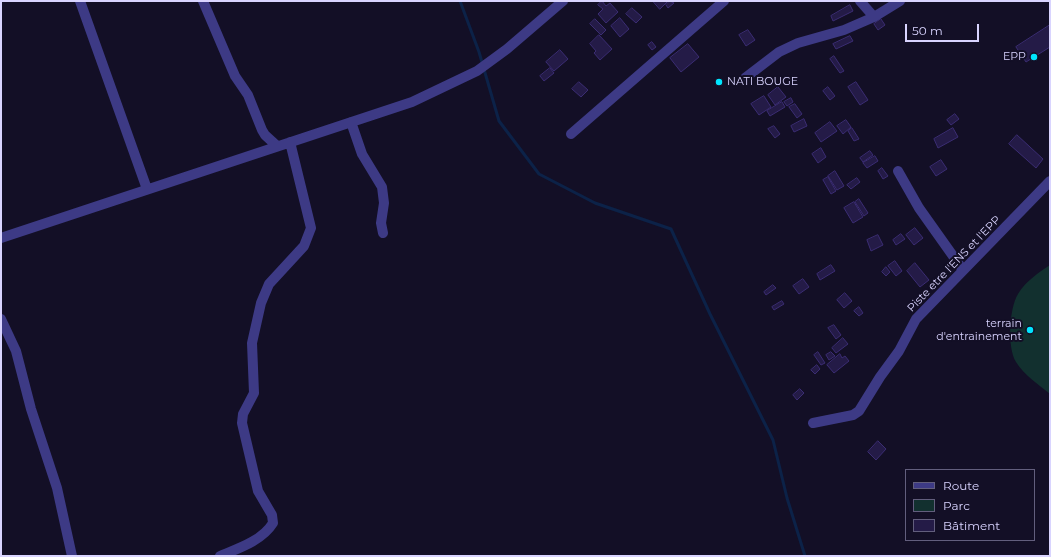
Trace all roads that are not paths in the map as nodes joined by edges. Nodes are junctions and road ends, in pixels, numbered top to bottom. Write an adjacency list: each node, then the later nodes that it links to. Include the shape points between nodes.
1 (80, 1): 15 (street)
2 (203, 1): 12 (street, via 235,76 248,95 262,130)
3 (563, 1): 9 (street, via 477,71 412,102)
4 (724, 1): 10 (street)
5 (860, 1): 7 (street)
6 (900, 1): 7 (street)
7 (874, 17): 8 (street, via 844,30 798,43 779,52)
8 (745, 78)
9 (351, 122): 11 (street); 16 (street, via 362,154 382,187)
10 (571, 134)
11 (290, 142): 12 (street); 22 (street, via 311,228 304,246 269,284 261,303 252,343 254,393 243,414 242,423 258,491 272,515 273,523 266,532 242,547)
12 (277, 146): 15 (street)
13 (898, 171): 18 (street, via 919,208)
14 (1050, 181): 18 (street, Piste etre l'ENS et l'EPP)
15 (147, 189): 17 (street)
16 (383, 233)
17 (1, 238)
18 (963, 270): 20 (street, Piste etre l'ENS et l'EPP, via 916,319 899,351 859,411 849,416)
19 (1, 319): 21 (street, via 16,350 31,410 57,488)
20 (813, 423)
21 (72, 556)
22 (220, 556)

